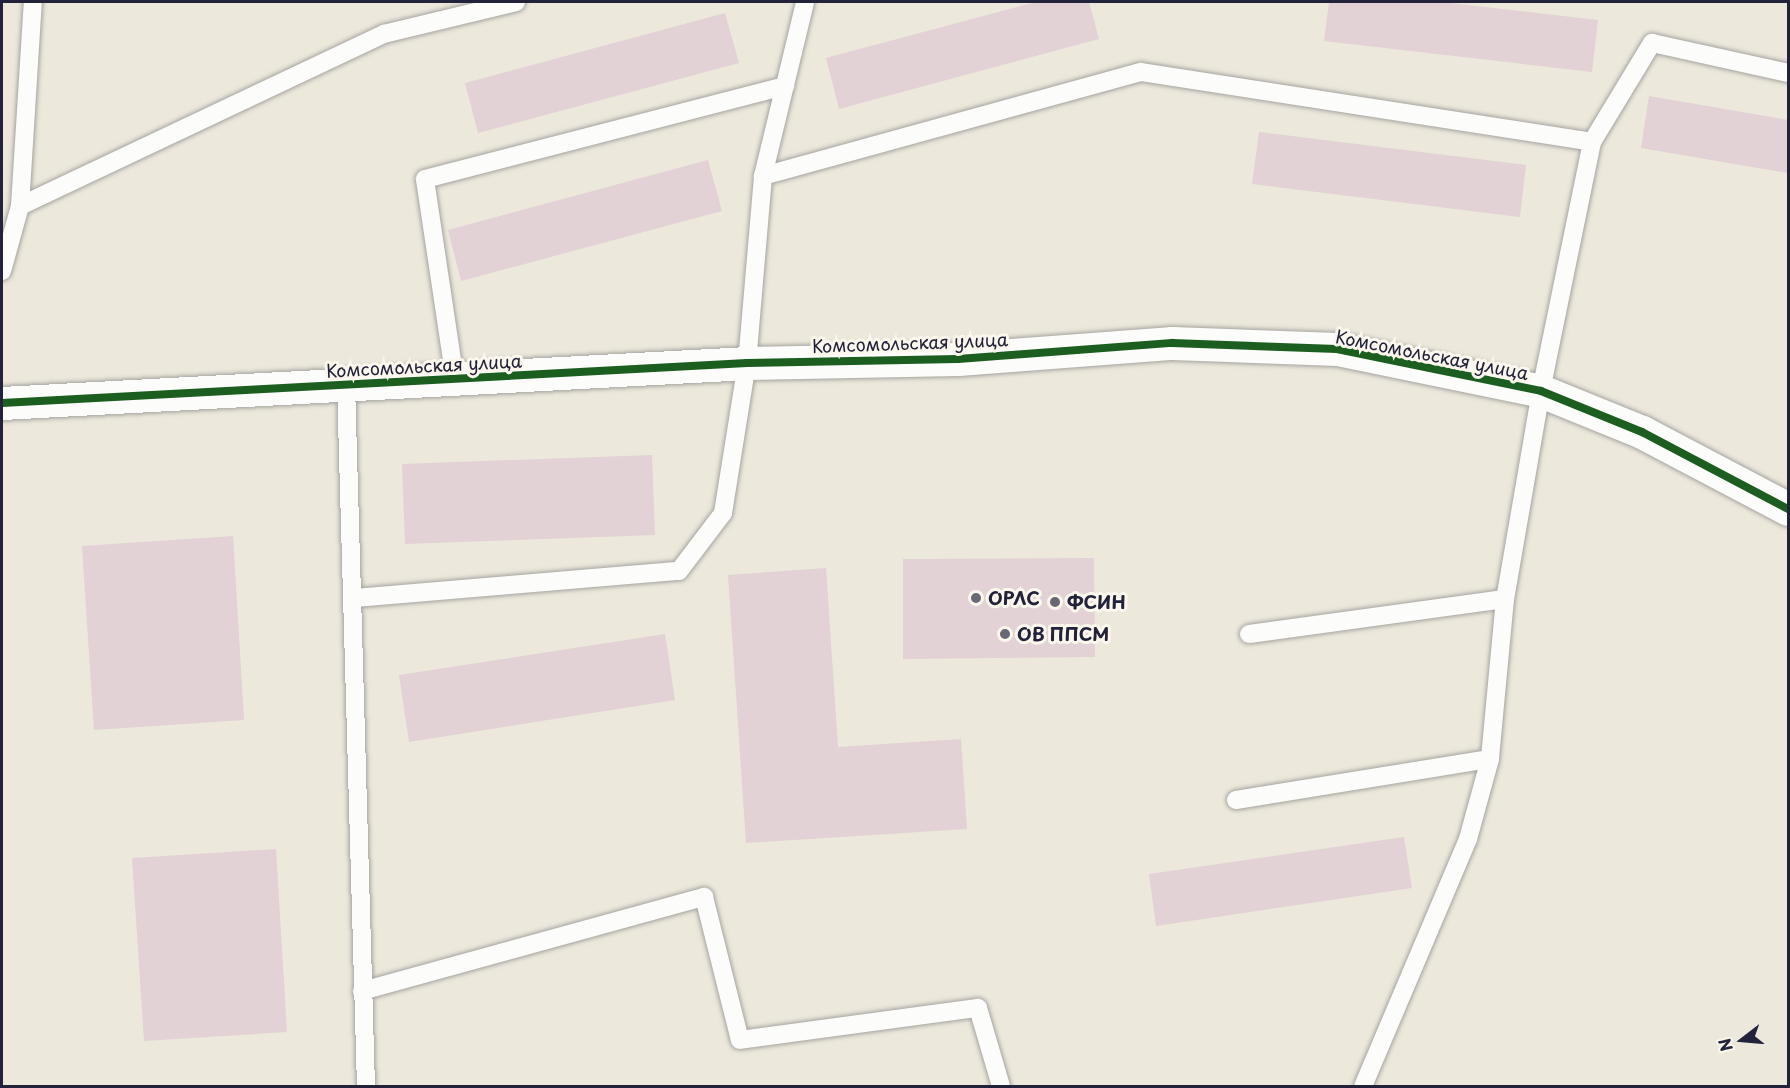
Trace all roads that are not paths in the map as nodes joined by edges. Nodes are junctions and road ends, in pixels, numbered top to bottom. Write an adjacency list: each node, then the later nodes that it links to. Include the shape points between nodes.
1 (33, 2): 8 (lane)
2 (516, 2): 8 (lane, via 384,34)
3 (805, 2): 5 (lane)
4 (1788, 73): 6 (lane, via 1652,43)
5 (785, 86): 7 (lane); 11 (lane, via 425,179)
6 (1592, 141): 7 (lane, via 1141,72); 13 (lane)
7 (763, 176): 10 (lane)
8 (20, 206): 9 (lane)
9 (2, 271)
10 (747, 363): 11 (street, Комсомольская улица); 13 (street, Комсомольская улица, via 958,359 1172,343 1336,349); 16 (lane, via 723,513 679,571)
11 (455, 380): 12 (street, Комсомольская улица)
12 (346, 384): 14 (street, Комсомольская улица); 16 (lane)
13 (1541, 391): 15 (street, Комсомольская улица, via 1642,432); 17 (lane)
14 (2, 403)
15 (1788, 509)
16 (355, 598): 21 (lane)
17 (1505, 599): 18 (lane); 19 (lane)
18 (1250, 634)
19 (1490, 759): 20 (lane); 24 (lane, via 1468,839)
20 (1236, 800)
21 (362, 991): 22 (lane); 23 (lane, via 704,897 740,1040 978,1008)
22 (366, 1086)
23 (1001, 1086)
24 (1363, 1086)

